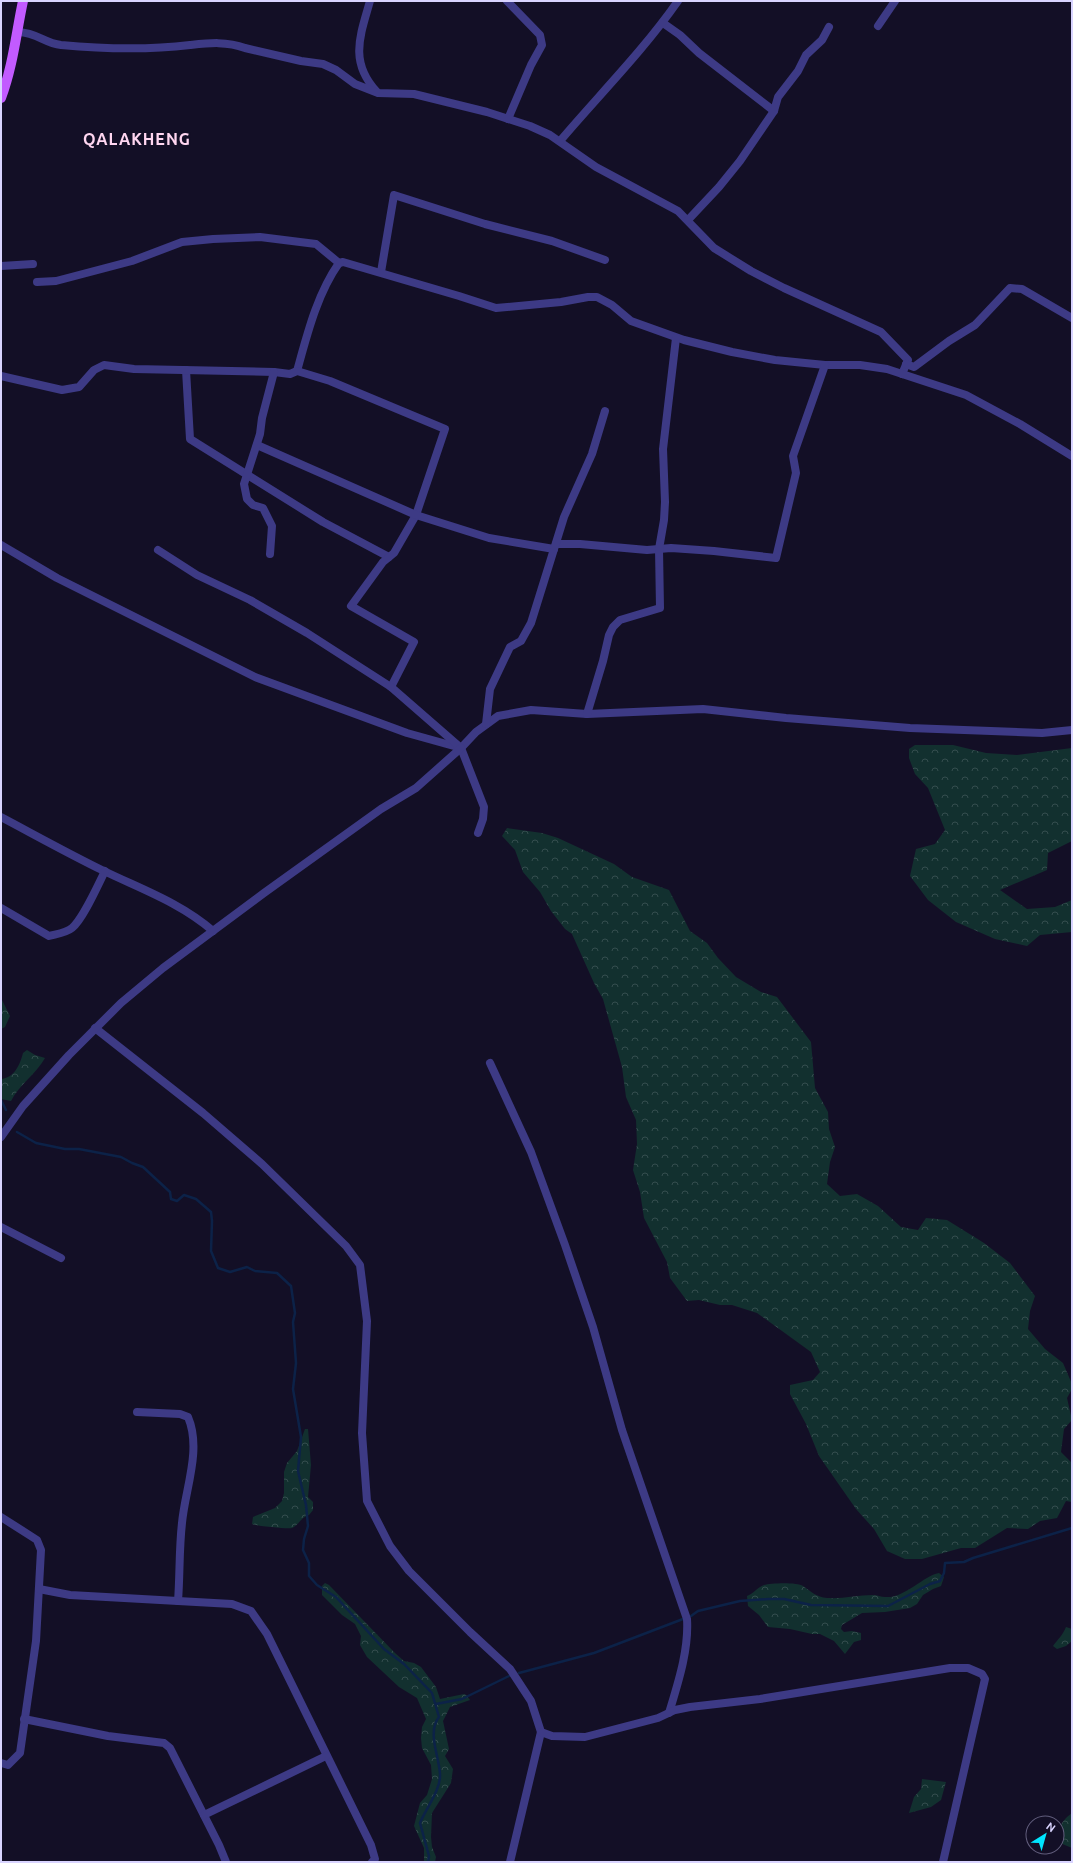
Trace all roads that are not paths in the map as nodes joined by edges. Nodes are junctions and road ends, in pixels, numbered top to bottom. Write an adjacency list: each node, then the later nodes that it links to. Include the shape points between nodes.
1 (23, 1): 9 (main road)
2 (370, 1): 10 (street, via 358,55 362,71)
3 (507, 1): 13 (street, via 540,35 542,45)
4 (678, 1): 6 (street)
5 (895, 1): 7 (street)
6 (663, 23): 12 (street); 14 (street)
7 (878, 26)
8 (830, 27): 12 (street, via 822,40 806,55 798,71 778,97)
9 (18, 32): 10 (street, via 38,36 60,45 93,47 170,47 208,43 236,45 323,64 355,84); 11 (main road)
10 (378, 92): 13 (street, via 414,94)
11 (1, 98)
12 (774, 111): 15 (street, via 727,177)
13 (508, 119): 14 (street, via 530,126)
14 (560, 141): 15 (street, via 596,167 655,197)
15 (688, 220): 24 (street, via 714,248 751,271 881,332 908,360)
16 (605, 260): 20 (street, via 552,241 485,224 394,195)
17 (339, 263): 20 (street); 21 (street, via 316,244 260,237 213,239 182,242 132,261 56,281); 27 (street, via 331,274 317,306)
18 (33, 264): 19 (street)
19 (1, 266)
20 (381, 272): 23 (street, via 496,308 597,297 632,321)
21 (37, 282)
22 (1072, 318): 24 (street, via 1022,289 1010,288 975,325 914,367)
23 (676, 338): 25 (street, via 732,352); 38 (street, via 663,449 664,520)
24 (906, 364): 29 (street)
25 (825, 365): 29 (street, via 860,365); 38 (street, via 793,456 796,473 776,558 714,551)
26 (186, 370): 28 (street); 30 (street, via 134,369 104,364 94,370 79,388 70,390); 34 (street, via 190,439)
27 (296, 371): 28 (street, via 290,374); 35 (street, via 330,381 445,429)
28 (274, 372): 32 (street)
29 (902, 374): 33 (street, via 966,395)
30 (1, 376)
31 (605, 411): 37 (street, via 592,454 564,517)
32 (256, 445): 34 (street); 35 (street)
33 (1072, 456)
34 (247, 474): 40 (street, via 244,484 247,499 253,505 263,508 272,526); 41 (street, via 323,522)
35 (416, 515): 37 (street, via 489,538); 41 (street)
36 (1, 545): 46 (street, via 57,578 255,677 401,730)
37 (555, 547): 38 (street, via 580,544); 44 (street, via 531,623 521,642 510,647 490,689)
38 (659, 549): 43 (street, via 660,608 620,620 614,627 609,635)
39 (158, 550): 42 (street, via 198,575 250,600 308,633)
40 (270, 554)
41 (390, 557): 42 (street, via 383,562 351,606 414,642)
42 (391, 687): 46 (street)
43 (587, 714): 44 (street, via 530,710 498,716); 45 (street, via 703,709 910,728 1042,732)
44 (486, 724): 46 (street)
45 (1072, 730)
46 (461, 748): 48 (street, via 484,807); 51 (street, via 416,788 381,810)
47 (1, 816): 49 (street)
48 (478, 833)
49 (105, 871): 50 (street, via 72,928 60,934 48,936); 51 (street, via 196,916)
50 (1, 908)
51 (212, 931): 52 (street, via 163,968)
52 (95, 1028): 54 (street, via 23,1106); 63 (street, via 203,1113 262,1164 346,1246 360,1265 367,1321 362,1433 368,1501 390,1546 409,1571 510,1669 531,1701)
53 (490, 1064): 61 (street, via 531,1152 566,1246 593,1327 622,1430 687,1619 688,1631 680,1674)
54 (1, 1137)
55 (1, 1226): 56 (street)
56 (61, 1258)
57 (137, 1412): 60 (street, via 180,1414 188,1417 191,1424 194,1442 182,1523)
58 (1, 1517): 59 (street, via 37,1540 41,1550)
59 (39, 1589): 60 (street, via 70,1595); 62 (street, via 36,1641)
60 (178, 1600): 64 (street, via 232,1604 251,1611 266,1634)
61 (669, 1713): 63 (street, via 585,1737 552,1736); 70 (street, via 690,1707 950,1668 968,1668 982,1674 985,1680)
62 (24, 1719): 65 (street, via 20,1753 8,1765); 66 (street, via 108,1736 164,1743 170,1748)
63 (541, 1732): 69 (street)
64 (326, 1756): 66 (street); 68 (street, via 371,1845 375,1859)
65 (1, 1763)
66 (204, 1815): 67 (street)
67 (226, 1862)
68 (372, 1862)
69 (510, 1862)
70 (943, 1862)

